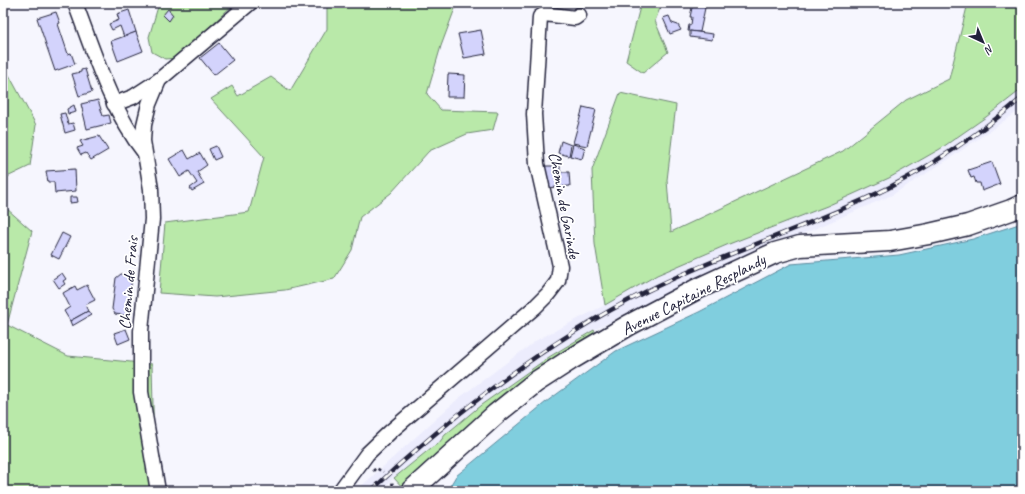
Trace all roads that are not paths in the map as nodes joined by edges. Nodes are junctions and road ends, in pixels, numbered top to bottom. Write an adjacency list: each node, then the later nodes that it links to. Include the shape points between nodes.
1 (75, 3): 5 (street)
2 (250, 3): 4 (street, Chemin de Frais)
3 (579, 15): 9 (street, Chemin de Garinde, via 575,18 545,14 540,17 534,114 537,164 560,266 558,281 535,307 367,454)
4 (159, 80): 5 (street, Chemin de Frais, via 133,97); 6 (street, Chemin de Frais, via 144,125)
5 (114, 104): 6 (street)
6 (145, 153): 8 (street, Chemin de Frais, via 151,189 152,219 141,331 141,392)
7 (1022, 205): 10 (main road, Avenue Capitaine Resplandy, via 968,224 929,234 890,241 800,246 775,253 717,280 629,325 536,382 496,414)
8 (158, 491)
9 (340, 491)
10 (411, 491)

